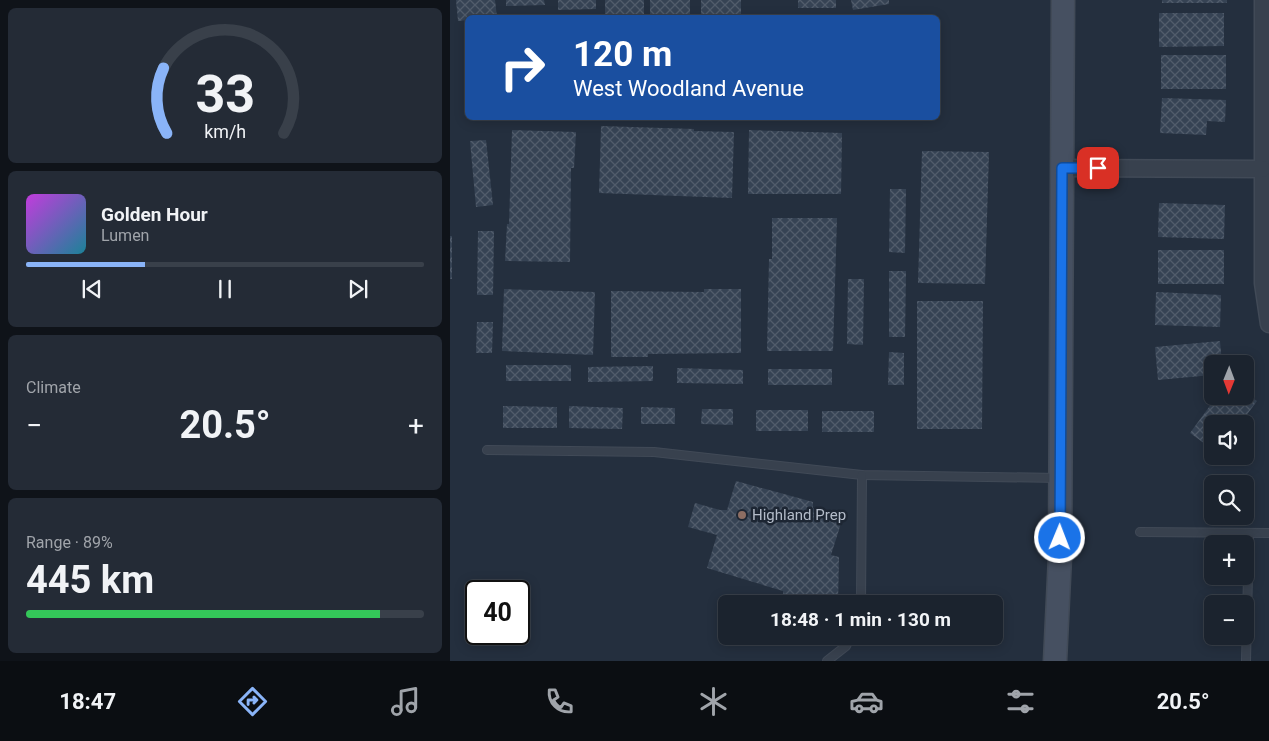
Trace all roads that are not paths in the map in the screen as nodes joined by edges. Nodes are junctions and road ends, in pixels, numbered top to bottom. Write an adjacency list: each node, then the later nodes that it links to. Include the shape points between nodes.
1 (1063, 0): 4 (street)
2 (1263, 0): 3 (street)
3 (1266, 43): 5 (street)
4 (1062, 168): 5 (street); 10 (street)
5 (1262, 169): 6 (street)
6 (1266, 283): 7 (street)
7 (1269, 324)
8 (487, 450): 9 (lane, via 654,452)
9 (862, 474): 10 (lane); 14 (lane)
10 (1060, 478): 17 (street)
11 (1140, 532): 12 (lane)
12 (1249, 533): 13 (lane); 18 (lane)
13 (1269, 533)
14 (860, 595)
15 (846, 645): 16 (lane)
16 (827, 661)
17 (1056, 661)
18 (1246, 661)

